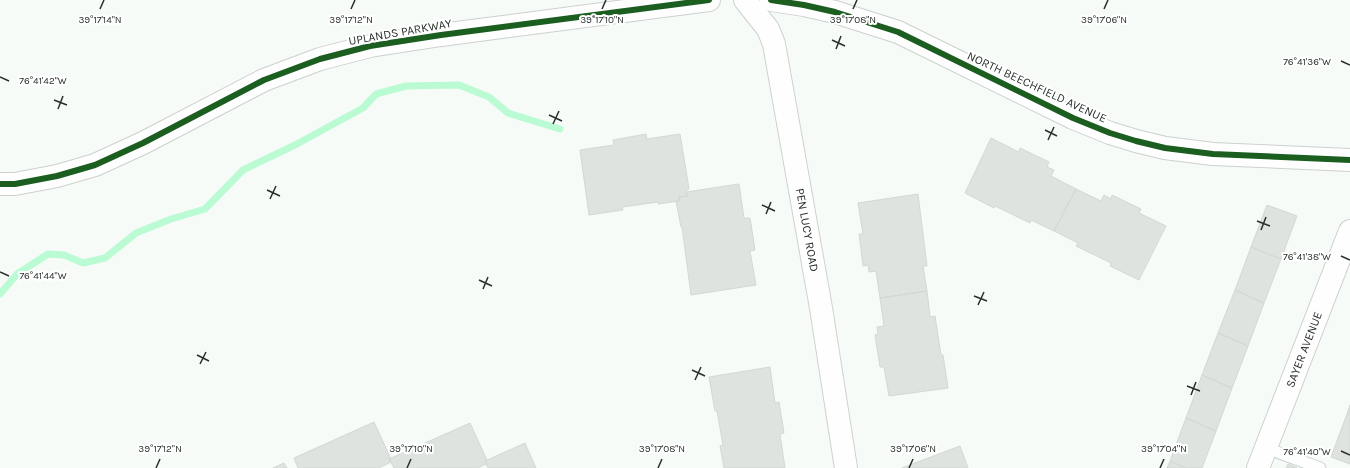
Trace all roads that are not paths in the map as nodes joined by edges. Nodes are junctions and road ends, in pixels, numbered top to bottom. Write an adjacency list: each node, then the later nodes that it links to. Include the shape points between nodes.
1 (709, 0): 5 (street, UPLANDS PARKWAY, via 441,35 370,46 334,55 264,80 95,165 50,177 15,184)
2 (745, 0): 8 (street, PEN LUCY ROAD, via 768,29 774,44 822,308)
3 (771, 0): 4 (street, NORTH BEECHFIELD AVENUE, via 835,12 898,32 1073,118 1136,141 1165,148 1213,154)
4 (1350, 160)
5 (0, 184)
6 (1350, 231): 7 (street, SAYER AVENUE)
7 (1266, 448): 9 (street, SAYER AVENUE); 10 (lane)
8 (846, 468)
9 (1258, 468)
10 (1320, 468)

